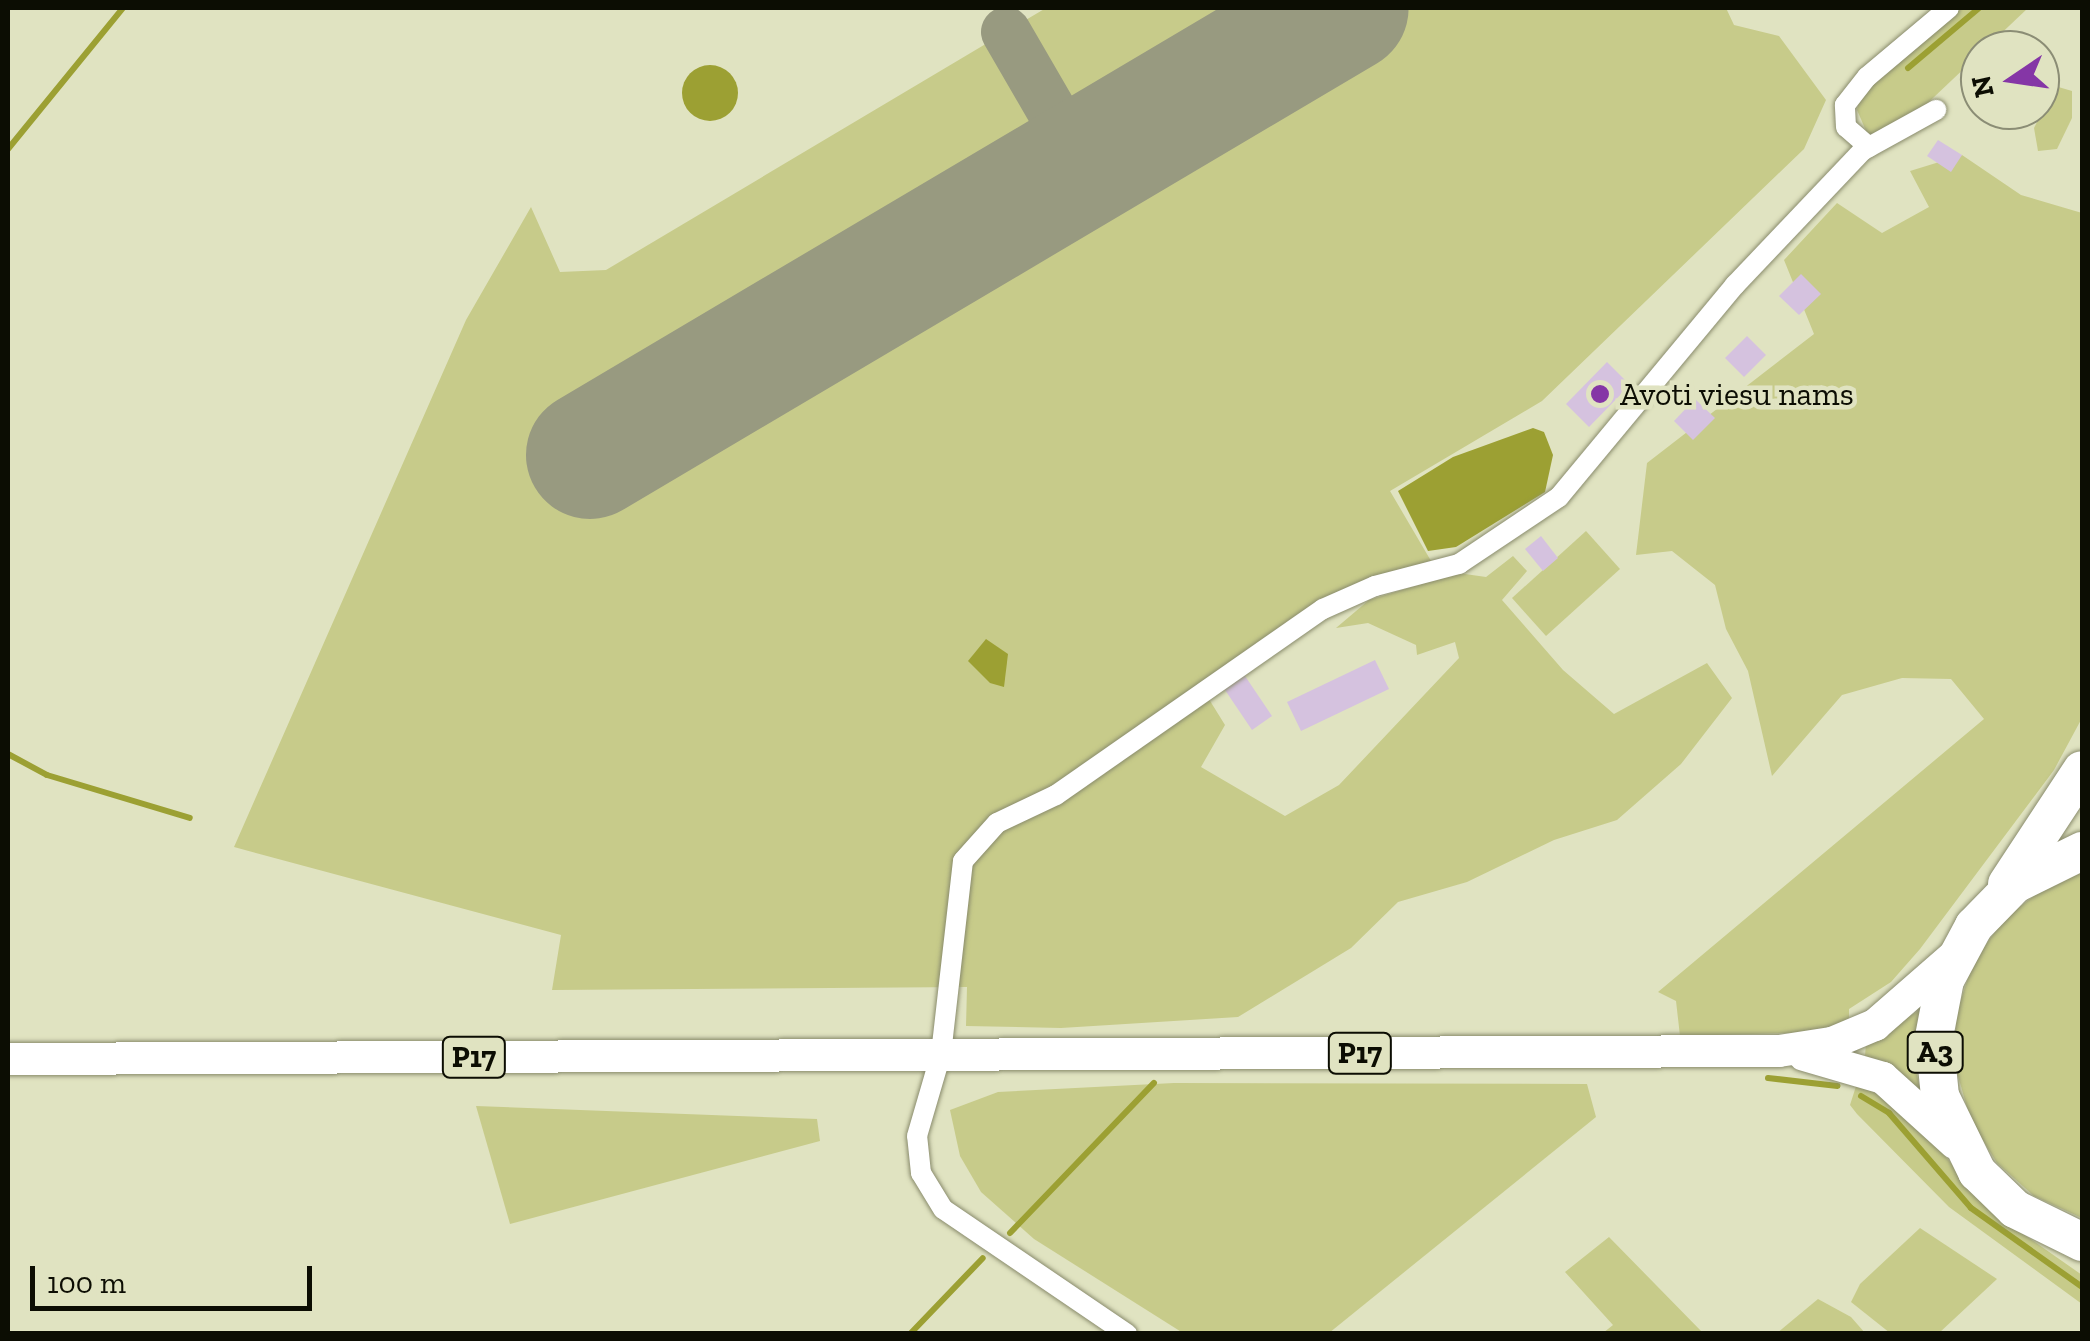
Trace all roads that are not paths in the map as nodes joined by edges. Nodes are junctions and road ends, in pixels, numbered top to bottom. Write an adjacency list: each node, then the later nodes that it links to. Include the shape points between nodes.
1 (1949, 8): 3 (street, via 1867,77 1845,105 1846,127)
2 (1936, 110): 3 (street)
3 (1869, 147): 9 (street, via 1734,285 1559,497 1459,564 1375,586 1323,609 1056,796 997,823 963,861)
4 (2082, 770): 6 (highway, A3)
5 (2082, 851): 6 (highway, A3, via 2037,870)
6 (1995, 902): 7 (highway, A3)
7 (1957, 953): 8 (main road, P17, via 1876,1025 1832,1043); 11 (highway, A3, via 1934,1037 1940,1096)
8 (1779, 1051): 9 (main road, P17); 11 (main road, P17, via 1883,1078)
9 (940, 1054): 10 (main road, P17); 13 (street, via 918,1136 929,1192 943,1209)
10 (8, 1059)
11 (1962, 1150): 12 (highway, A3, via 2015,1209)
12 (2082, 1242)
13 (1127, 1334)

